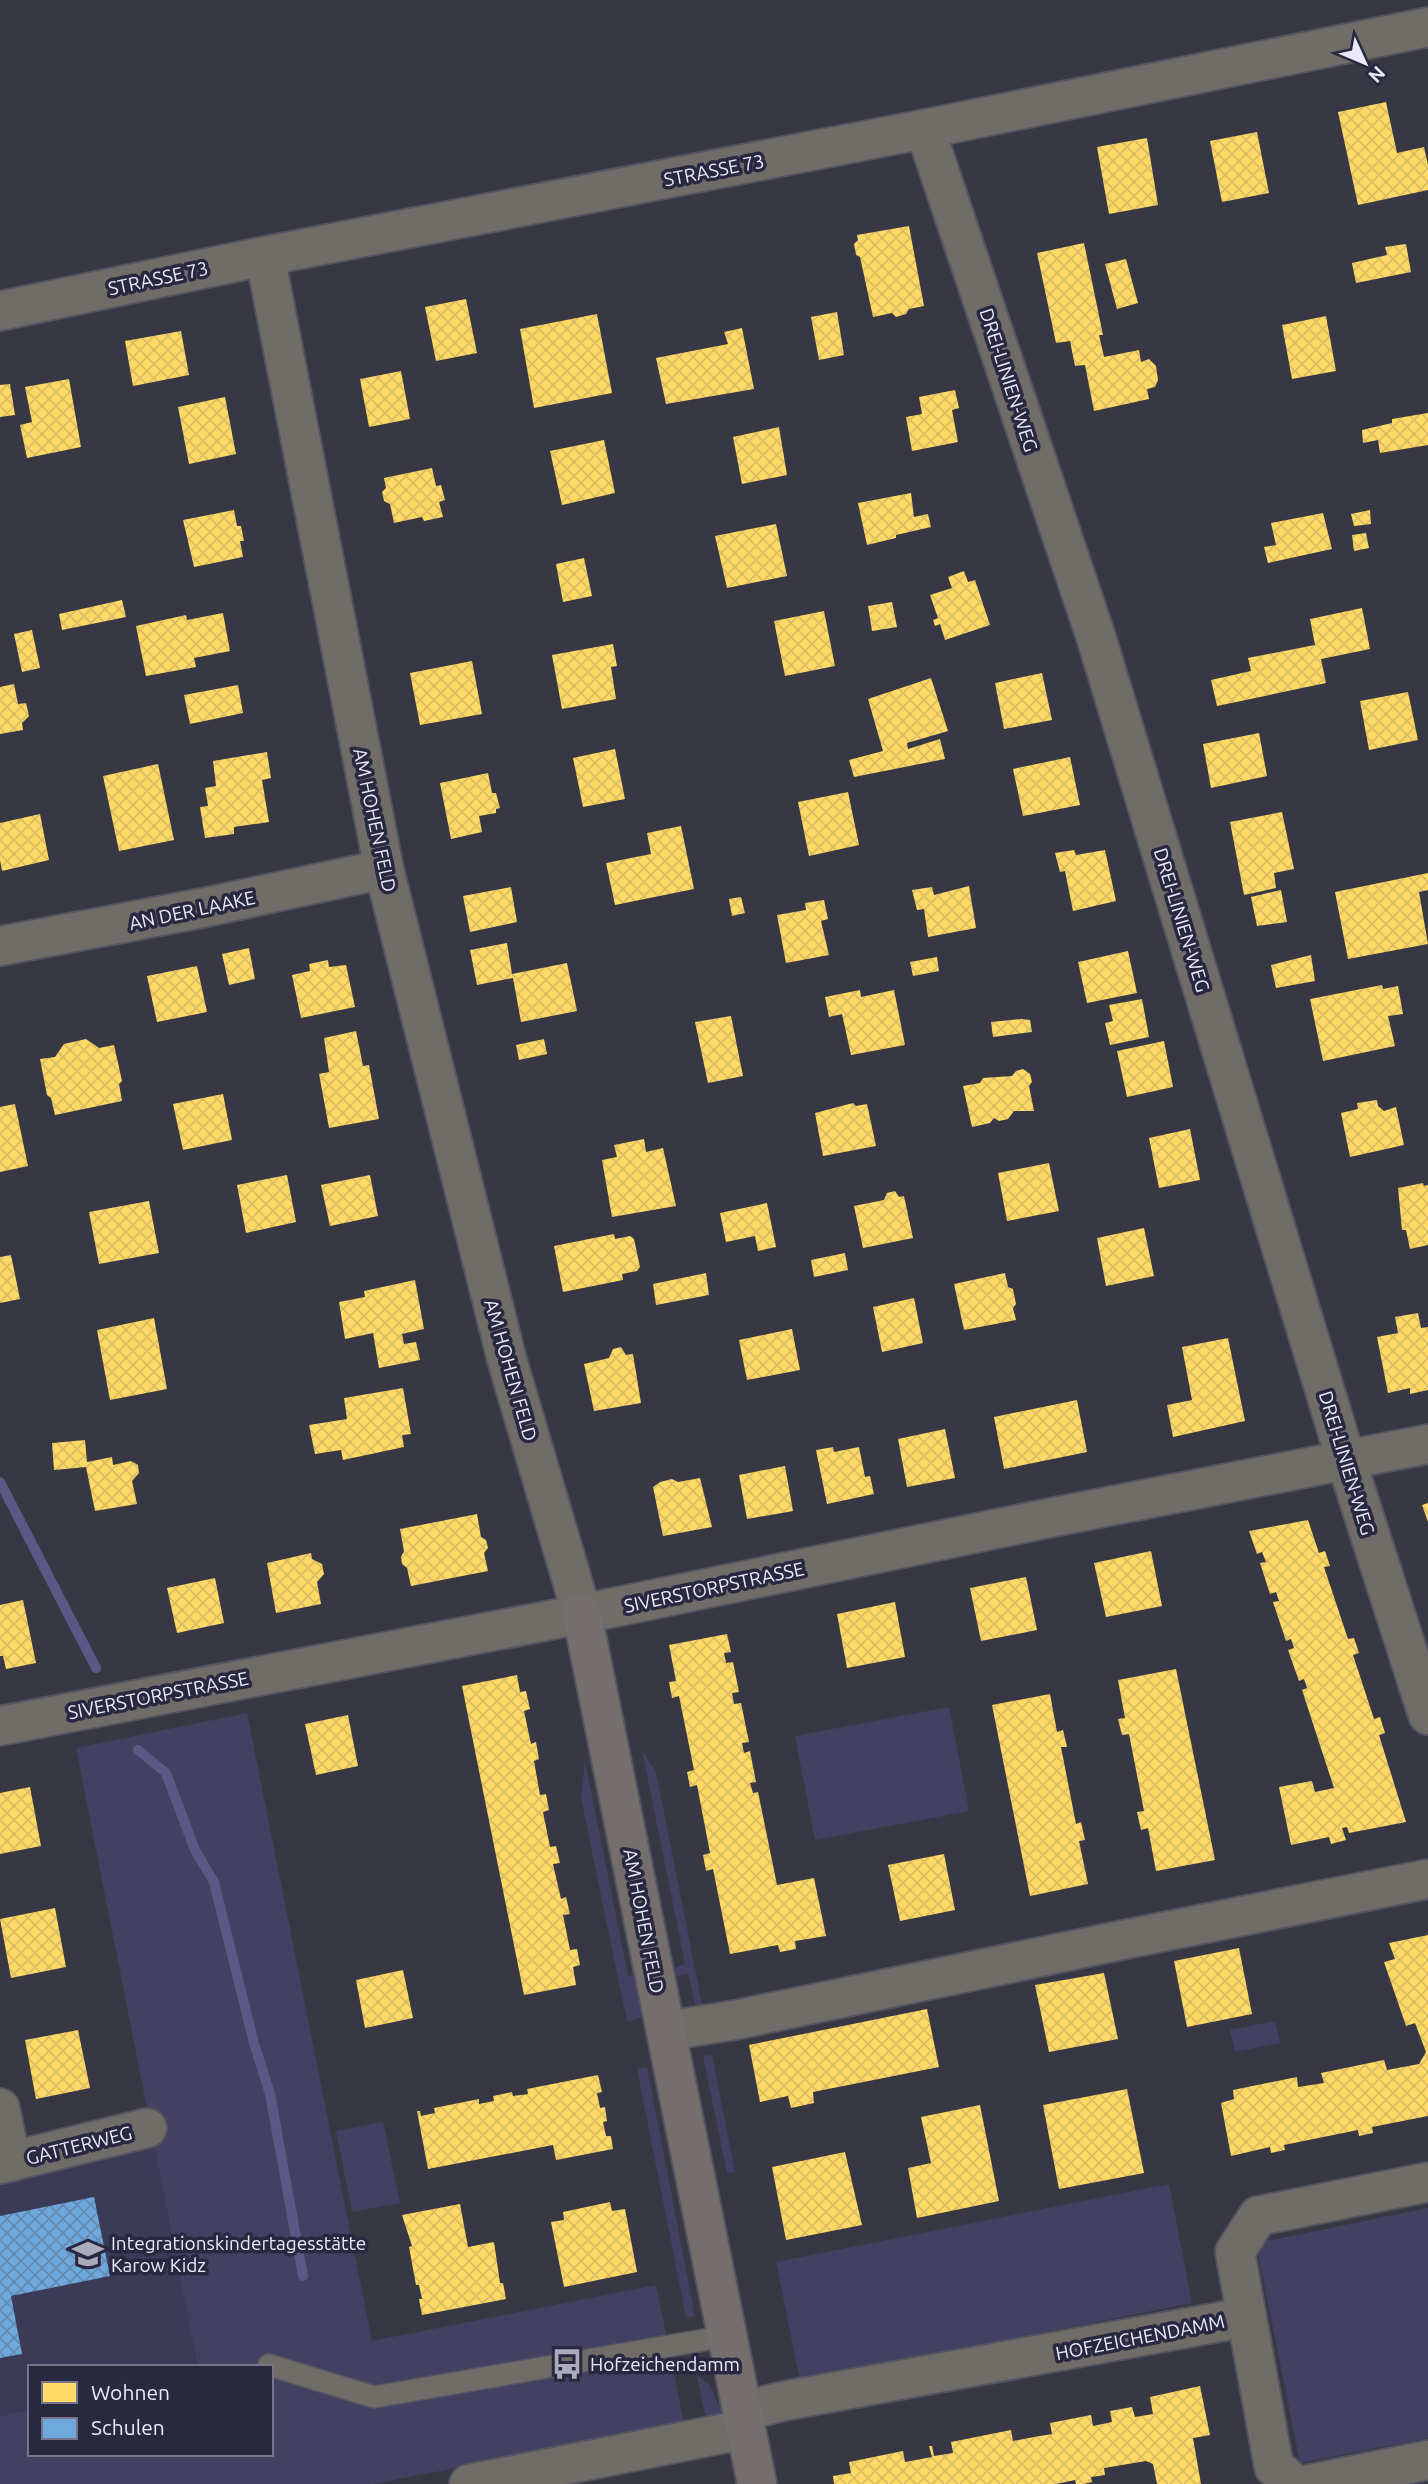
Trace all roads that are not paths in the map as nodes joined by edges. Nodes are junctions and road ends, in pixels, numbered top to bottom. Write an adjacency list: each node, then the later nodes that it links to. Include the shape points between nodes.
1 (1428, 27): 2 (street, STRASSE 73)
2 (925, 129): 3 (street, STRASSE 73); 8 (street, DREI-LINIEN-WEG, via 1096,637)
3 (265, 257): 4 (street, STRASSE 73); 5 (street, AM HOHEN FELD)
4 (0, 311)
5 (384, 869): 6 (street, AN DER LAAKE); 9 (street, AM HOHEN FELD, via 507,1360)
6 (0, 946)
7 (1428, 1444): 8 (street, SIVERSTORPSTRASSE)
8 (1346, 1460): 9 (street, SIVERSTORPSTRASSE); 10 (street, DREI-LINIEN-WEG)
9 (582, 1614): 11 (street, SIVERSTORPSTRASSE); 13 (street, AM HOHEN FELD)
10 (1428, 1715)
11 (0, 1726)
12 (1428, 1879): 13 (street)
13 (666, 2031): 19 (street, AM HOHEN FELD)
14 (0, 2108): 16 (street, GATTERWEG)
15 (146, 2128): 16 (street, GATTERWEG)
16 (5, 2163)
17 (1428, 2182): 18 (street, HOFZEICHENDAMM, via 1258,2216 1235,2252)
18 (1247, 2317): 21 (street, HOFZEICHENDAMM, via 784,2401); 25 (street, HOFZEICHENDAMM, via 1274,2467)
19 (727, 2336): 20 (lane, via 374,2398); 21 (street, AM HOHEN FELD)
20 (273, 2366)
21 (745, 2420): 23 (street, HOFZEICHENDAMM); 24 (street, AM HOHEN FELD)
22 (1416, 2470): 26 (street)
23 (469, 2484)
24 (757, 2484)
25 (1296, 2484)
26 (1310, 2484)

